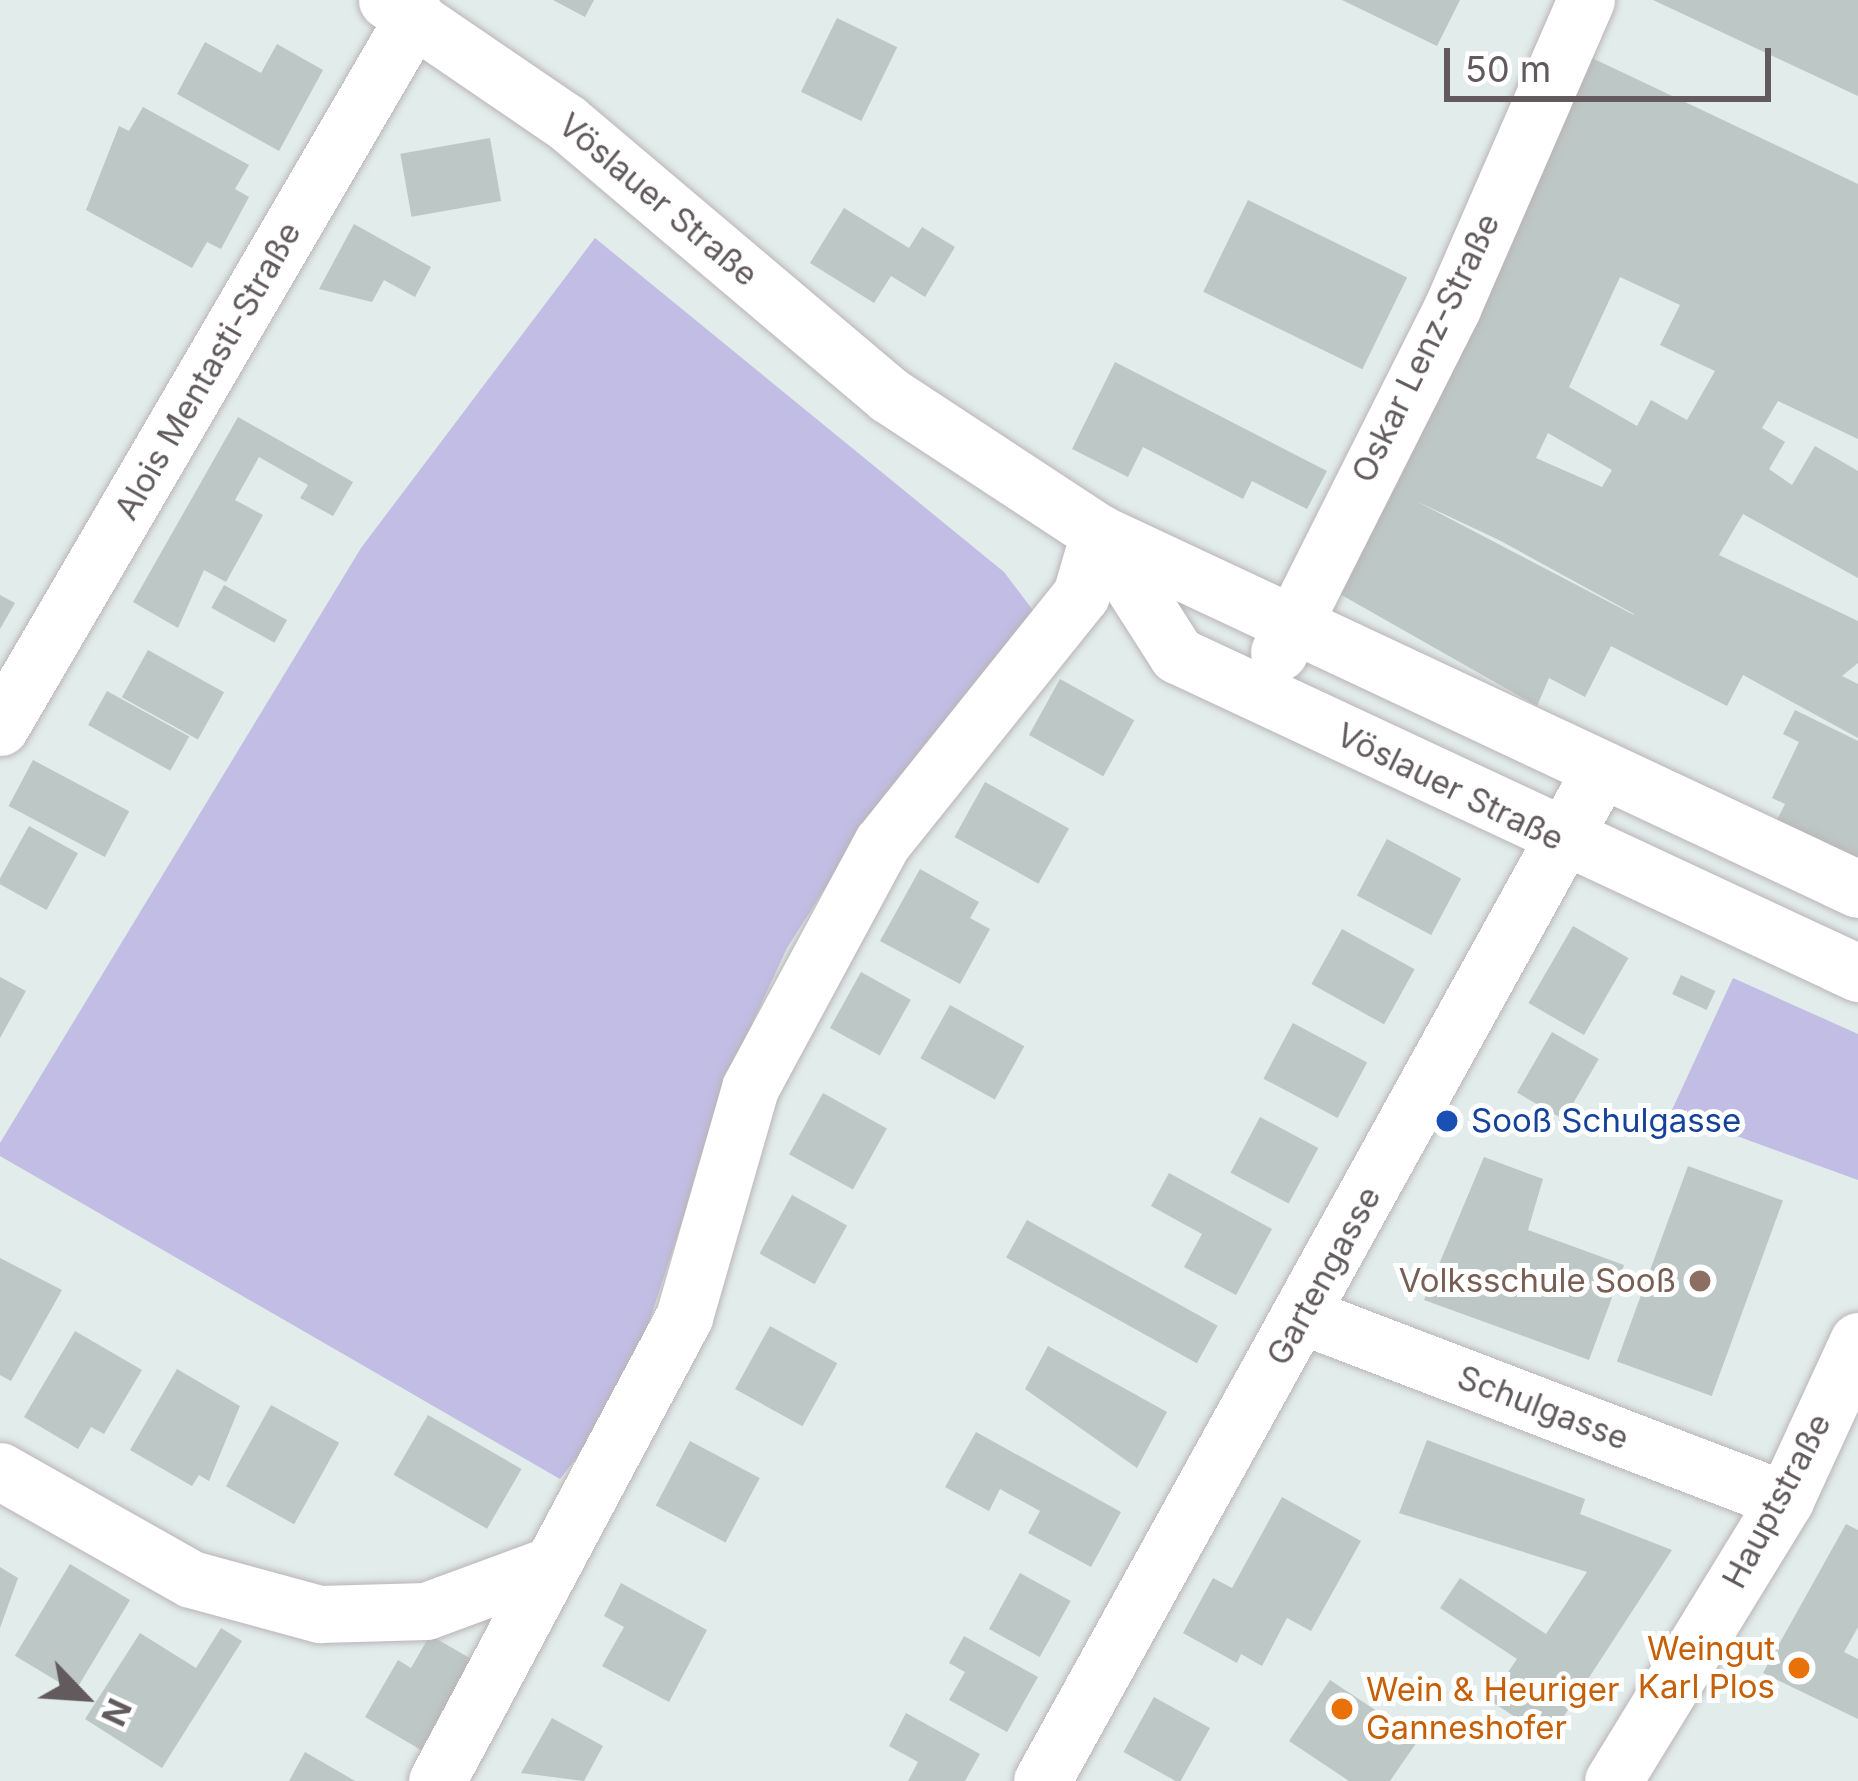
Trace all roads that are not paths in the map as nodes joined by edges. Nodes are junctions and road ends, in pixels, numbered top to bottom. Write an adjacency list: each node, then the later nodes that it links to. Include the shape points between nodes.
1 (1586, 0): 4 (street, Oskar Lenz-Straße, via 1452,308)
2 (401, 7): 3 (street, Vöslauer Straße, via 566,122 889,395); 6 (street, Alois Mentasti-Straße)
3 (1100, 533): 4 (street, Vöslauer Straße); 5 (street, Vöslauer Straße, via 1177,655); 15 (street, via 1081,595 882,843 761,1068 683,1317)
4 (1290, 620): 5 (street, Oskar Lenz-Straße); 7 (street, Vöslauer Straße)
5 (1264, 695): 8 (street, Vöslauer Straße)
6 (0, 727)
7 (1601, 769): 8 (street, Gartengasse); 9 (street, Vöslauer Straße)
8 (1564, 844): 10 (street, Vöslauer Straße); 11 (street, Gartengasse)
9 (1858, 889)
10 (1858, 973)
11 (1301, 1316): 14 (street, Schulgasse); 17 (street, Gartengasse)
12 (1858, 1341): 14 (street, Hauptstraße)
13 (0, 1471): 15 (street, via 191,1579 320,1614 426,1611)
14 (1785, 1500): 18 (street, Hauptstraße)
15 (551, 1565): 16 (street)
16 (437, 1781)
17 (1042, 1781)
18 (1613, 1781)

